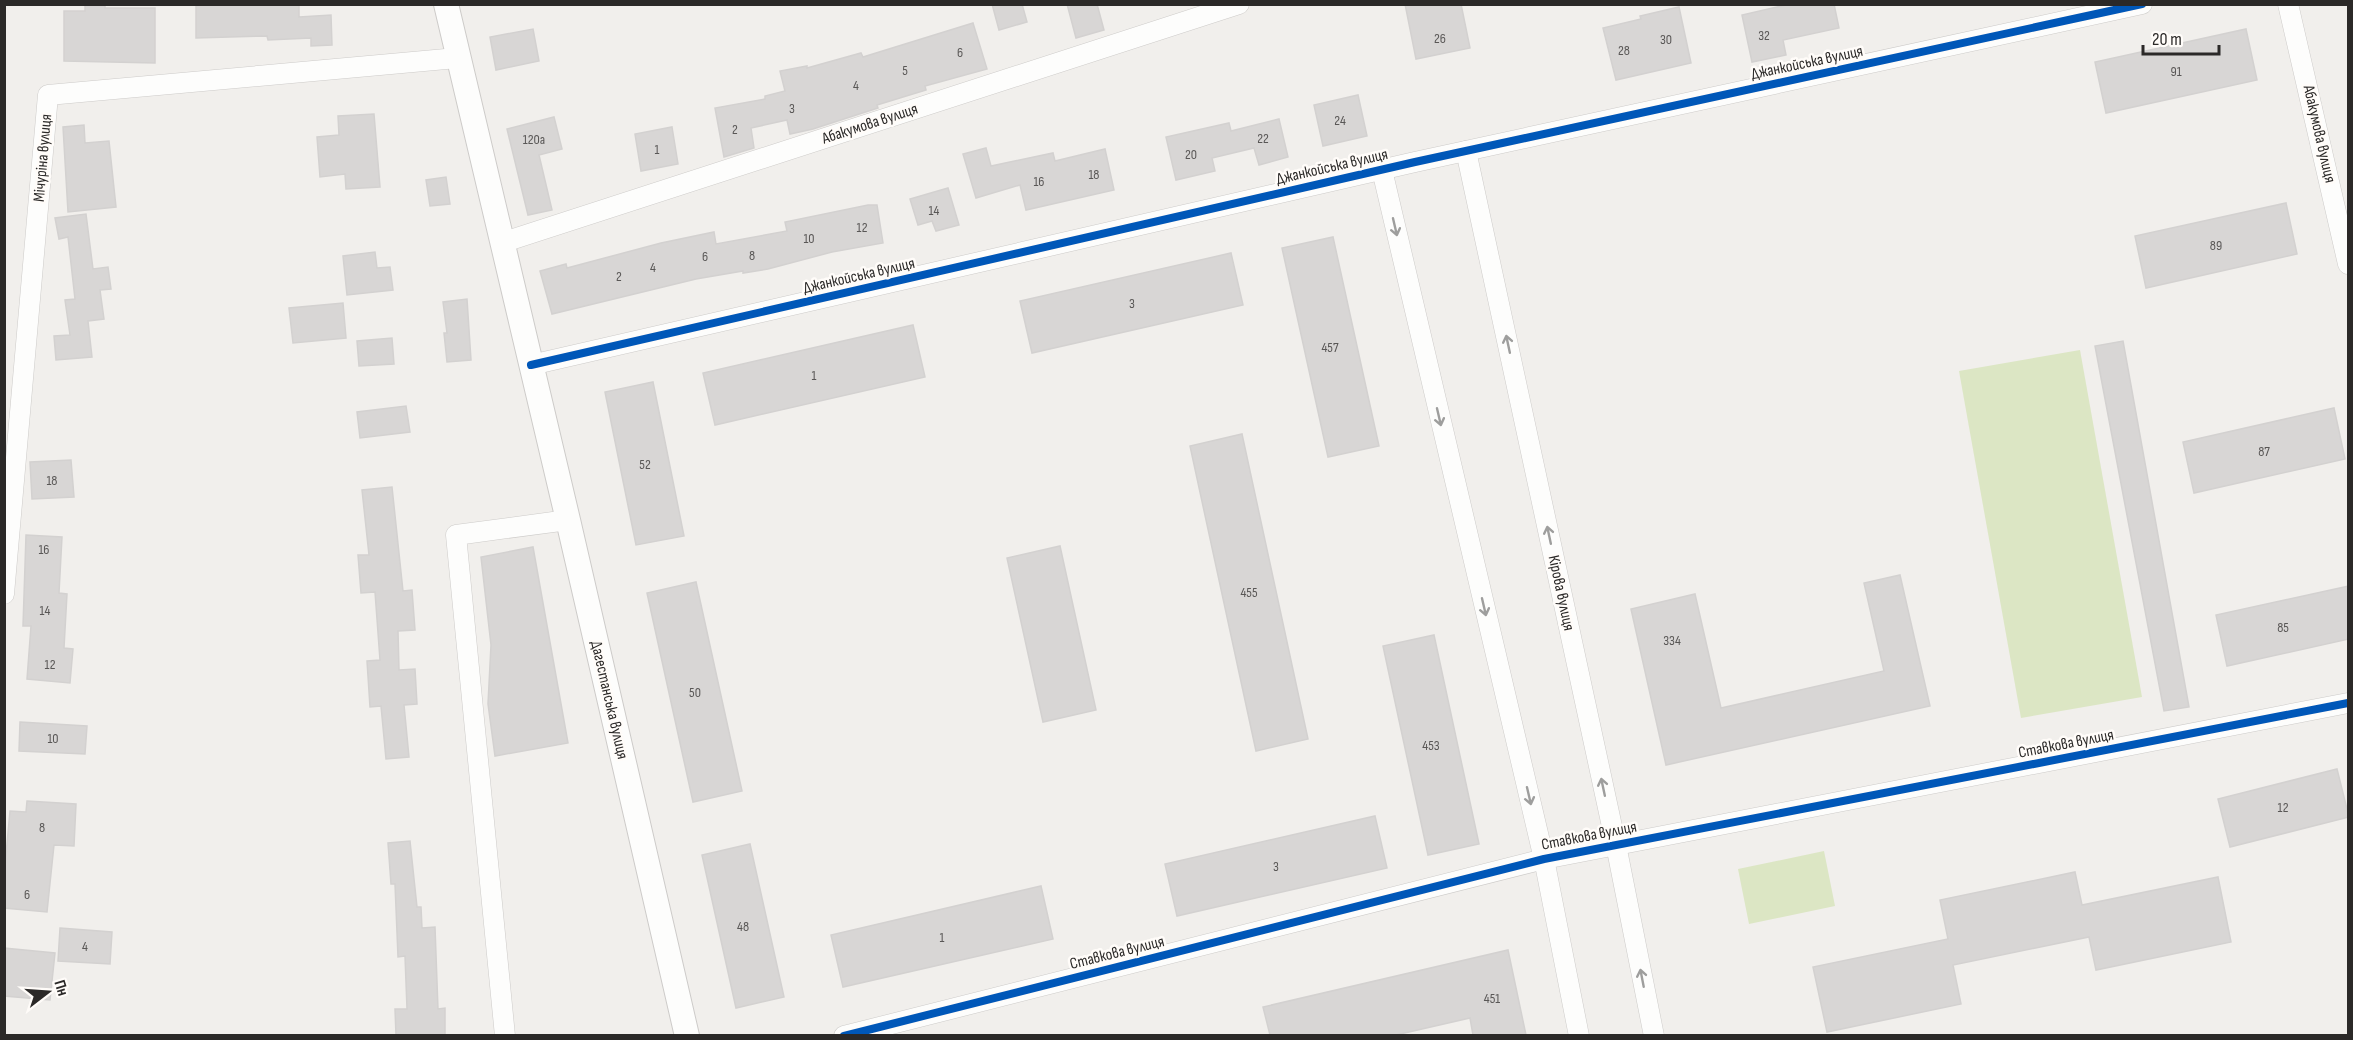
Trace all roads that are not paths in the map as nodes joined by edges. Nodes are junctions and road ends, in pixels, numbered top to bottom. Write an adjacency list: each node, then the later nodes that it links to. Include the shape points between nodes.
1 (446, 4): 5 (street, Дагестанська вулиця)
2 (1239, 4): 9 (street, Абакумова вулиця)
3 (2142, 4): 6 (street, Джанкойська вулиця)
4 (2288, 4): 8 (street, Абакумова вулиця)
5 (457, 58): 9 (street, Дагестанська вулиця); 13 (street, Мічуріна вулиця, via 48,95)
6 (1466, 151): 7 (street, Джанкойська вулиця); 15 (street, Кірова вулиця, one-way to 6)
7 (1382, 170): 11 (street, Джанкойська вулиця); 16 (street, one-way to 16)
8 (2344, 214): 10 (street, Абакумова вулиця)
9 (501, 243): 11 (street, Дагестанська вулиця)
10 (2349, 264)
11 (531, 365): 12 (street, Дагестанська вулиця)
12 (568, 520): 17 (street, via 456,535); 18 (street, Дагестанська вулиця)
13 (4, 594)
14 (2349, 703): 15 (street, Ставкова вулиця)
15 (1616, 845): 16 (street, Ставкова вулиця); 21 (street, Кірова вулиця, one-way to 15)
16 (1544, 859): 19 (street, Ставкова вулиця); 20 (street)
17 (504, 1035)
18 (687, 1035)
19 (844, 1035)
20 (1579, 1035)
21 (1654, 1035)

